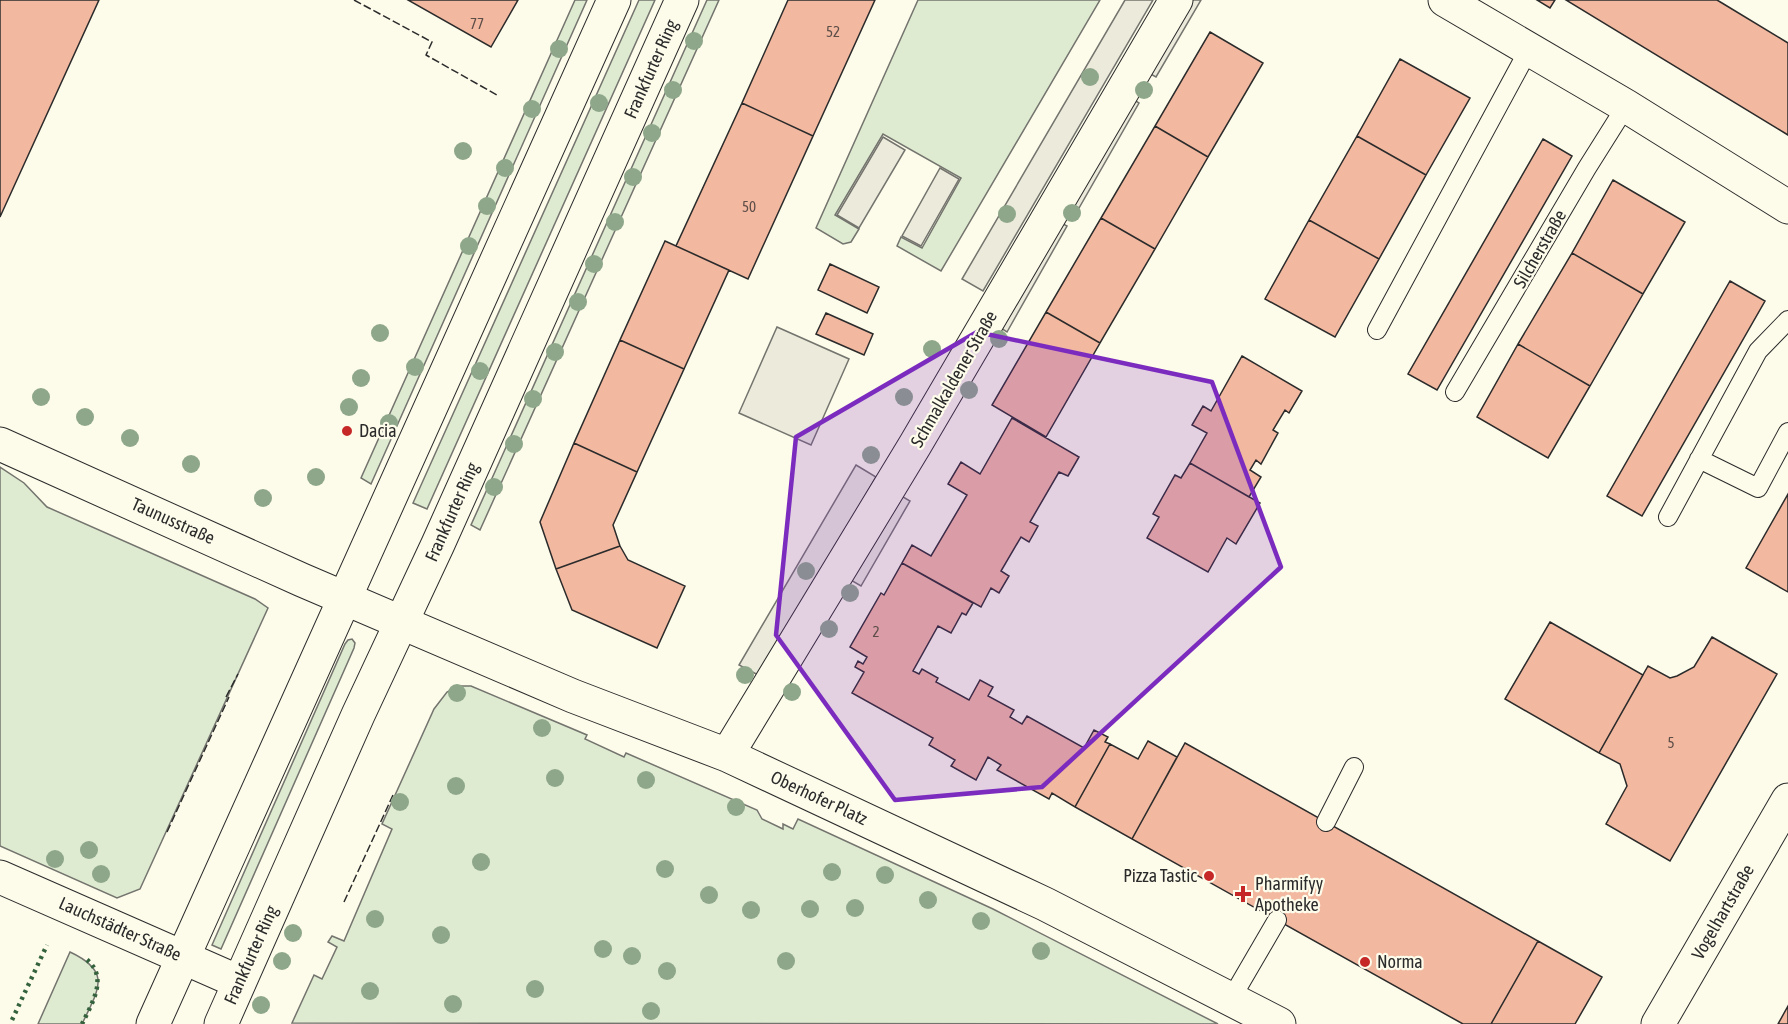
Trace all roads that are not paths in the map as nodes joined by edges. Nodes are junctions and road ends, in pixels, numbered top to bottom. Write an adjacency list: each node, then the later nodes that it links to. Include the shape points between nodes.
1 (614, 0): 15 (street)
2 (682, 0): 16 (street, Frankfurter Ring)
3 (1176, 0): 17 (street, Schmalkaldener Straße, via 915,445)
4 (1445, 0): 5 (street)
5 (1529, 49): 6 (street); 9 (lane)
6 (1626, 106): 7 (street); 10 (lane, Silcherstraße)
7 (1788, 207)
8 (1788, 320): 13 (lane, via 1758,351)
9 (1377, 330)
10 (1455, 392)
11 (1788, 432): 13 (lane, via 1758,488)
12 (0, 444): 15 (street, Taunusstraße)
13 (1699, 459): 14 (lane)
14 (1668, 517)
15 (346, 598): 16 (street, Oberhofer Platz); 23 (street)
16 (402, 622): 17 (street, Oberhofer Platz, via 573,696); 24 (street, Frankfurter Ring)
17 (727, 755): 25 (street, Oberhofer Platz, via 1045,904)
18 (1354, 767): 20 (lane)
19 (1788, 800): 29 (street, Vogelhartstraße)
20 (1326, 822)
21 (0, 877): 23 (street, Lauchstädter Straße)
22 (1277, 920): 25 (lane)
23 (183, 957): 24 (street, Lauchstädter Straße); 26 (street)
24 (239, 982): 27 (street, Frankfurter Ring)
25 (1231, 999): 28 (street, Oberhofer Platz)
26 (153, 1024)
27 (220, 1024)
28 (1279, 1024)
29 (1658, 1024)

